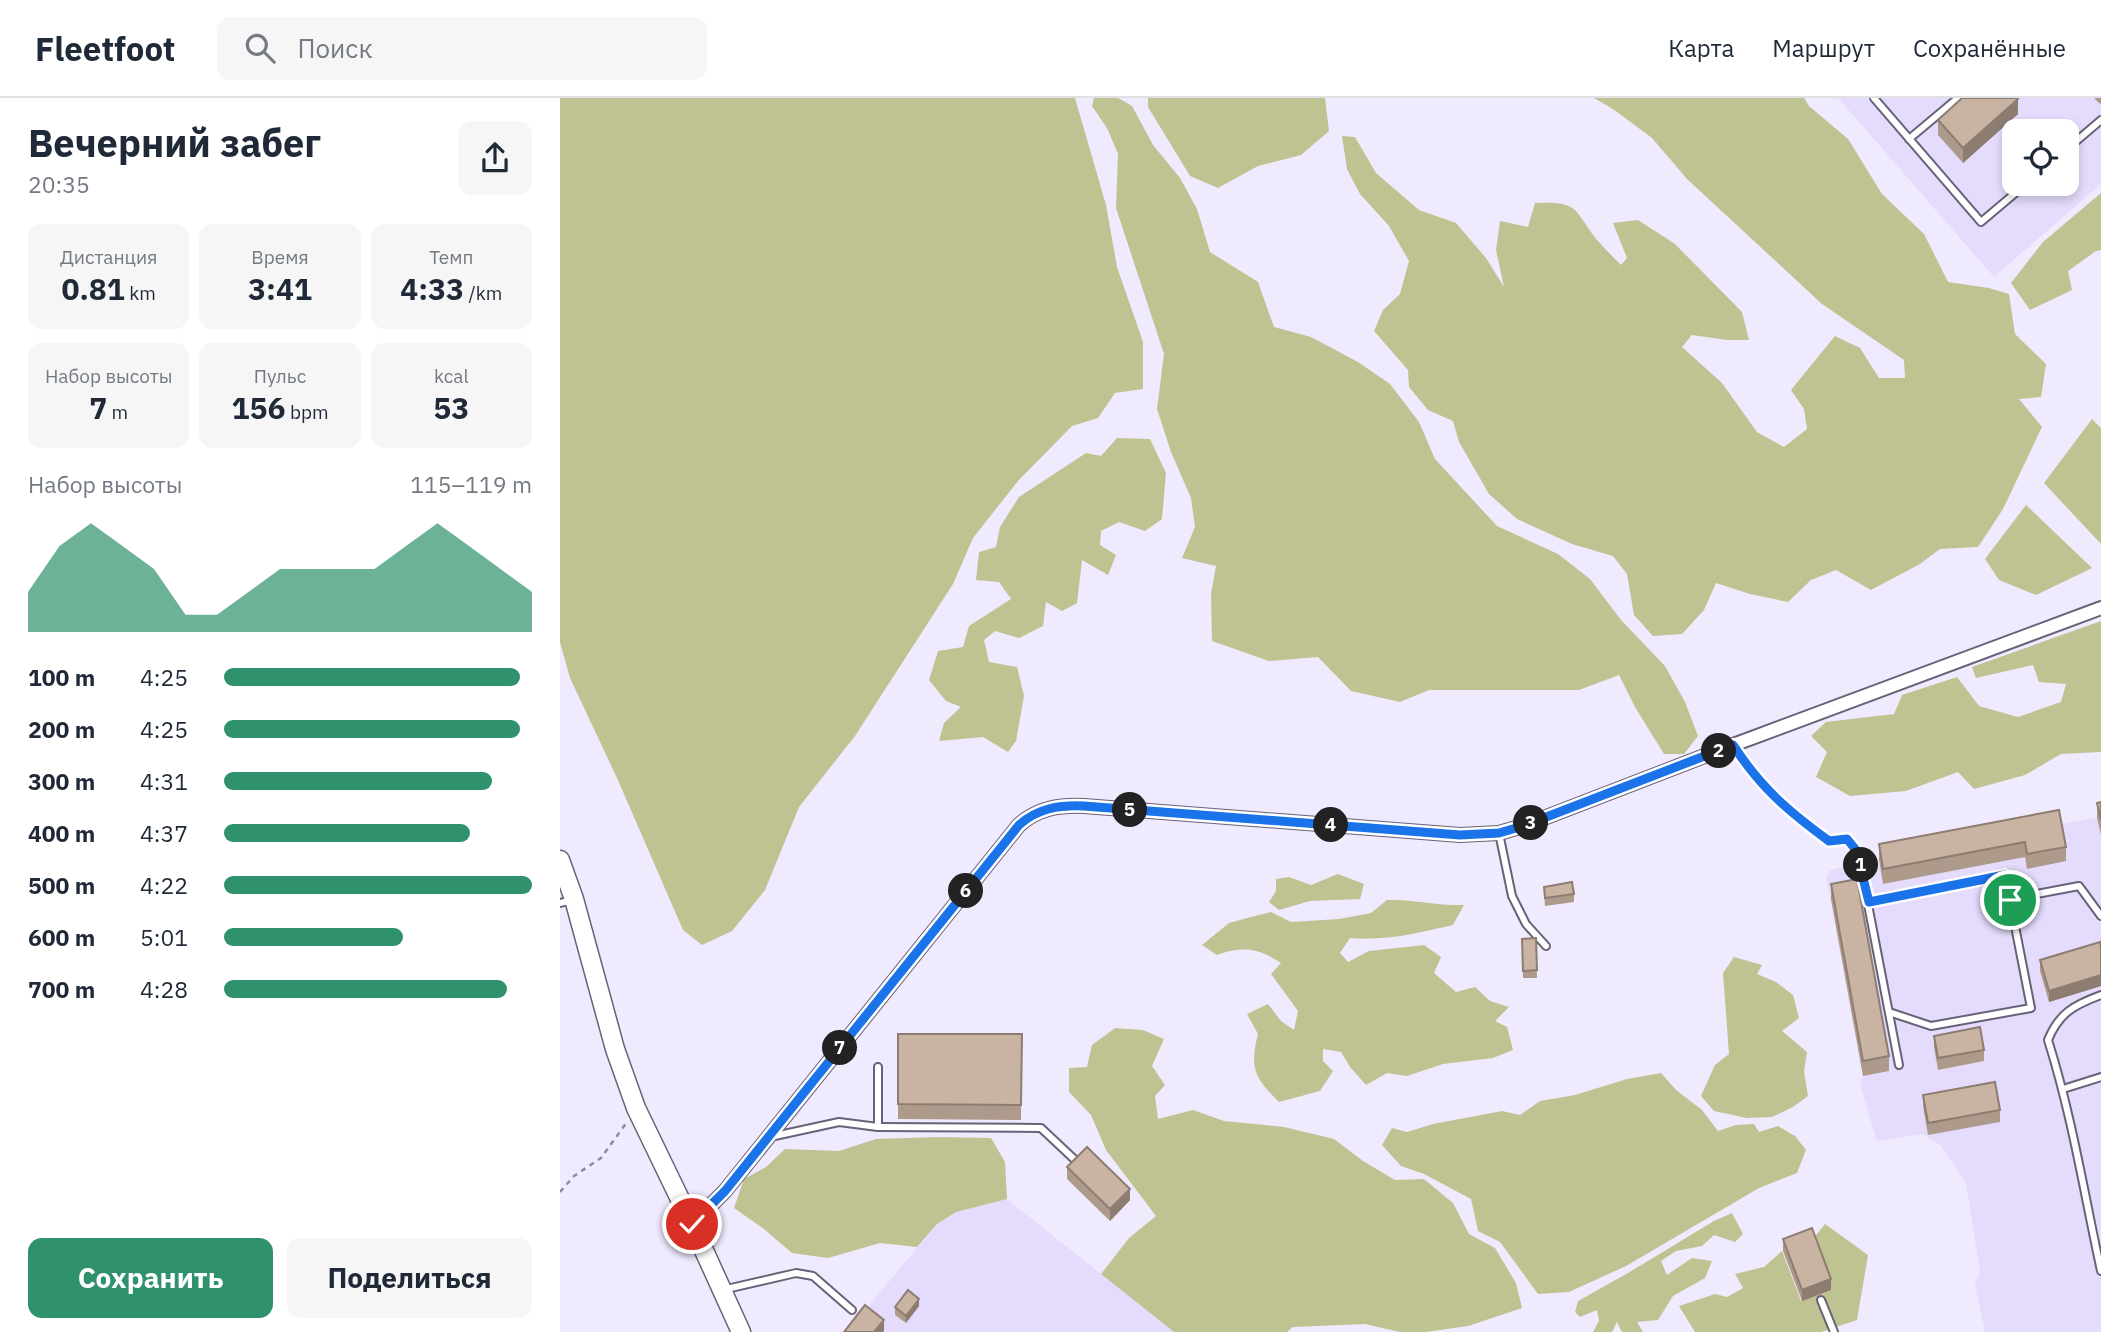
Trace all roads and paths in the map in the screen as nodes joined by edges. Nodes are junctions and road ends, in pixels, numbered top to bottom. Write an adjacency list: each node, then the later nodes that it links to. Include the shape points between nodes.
1 (1874, 98): 4 (lane)
2 (1958, 98): 4 (lane)
3 (2101, 120): 5 (lane)
4 (1909, 139): 6 (lane, via 1981,222)
5 (2079, 139)
6 (2012, 196)
7 (2101, 608): 8 (street)
8 (1733, 745): 9 (street); 13 (lane, via 1771,795 1829,841 1847,839 1856,850)
9 (1499, 833): 15 (lane, via 1512,896 1526,924); 24 (street, via 1460,835 1084,806 1041,810 1019,825)
10 (560, 860): 12 (street)
11 (2010, 900): 13 (lane, via 2005,875); 14 (lane, via 2079,886); 17 (lane, via 2031,1008 1931,1026)
12 (567, 901): 22 (street)
13 (1869, 902): 17 (lane)
14 (2101, 916)
15 (1546, 946)
16 (2101, 995): 21 (lane, via 2076,1005 2055,1023 2048,1040)
17 (1889, 1012): 18 (lane)
18 (1899, 1065)
19 (878, 1067): 23 (lane)
20 (2101, 1077): 21 (lane)
21 (2063, 1089): 28 (lane)
22 (636, 1108): 26 (path, via 601,1158); 27 (street)
23 (878, 1127): 24 (lane, via 839,1122); 25 (lane, via 1041,1128)
24 (768, 1138): 27 (street)
25 (1074, 1159)
26 (560, 1192)
27 (692, 1224): 29 (street)
28 (2101, 1271)
29 (722, 1290): 31 (lane, via 806,1273); 32 (street)
30 (1821, 1300): 33 (lane)
31 (852, 1310)
32 (741, 1332)
33 (1834, 1332)

